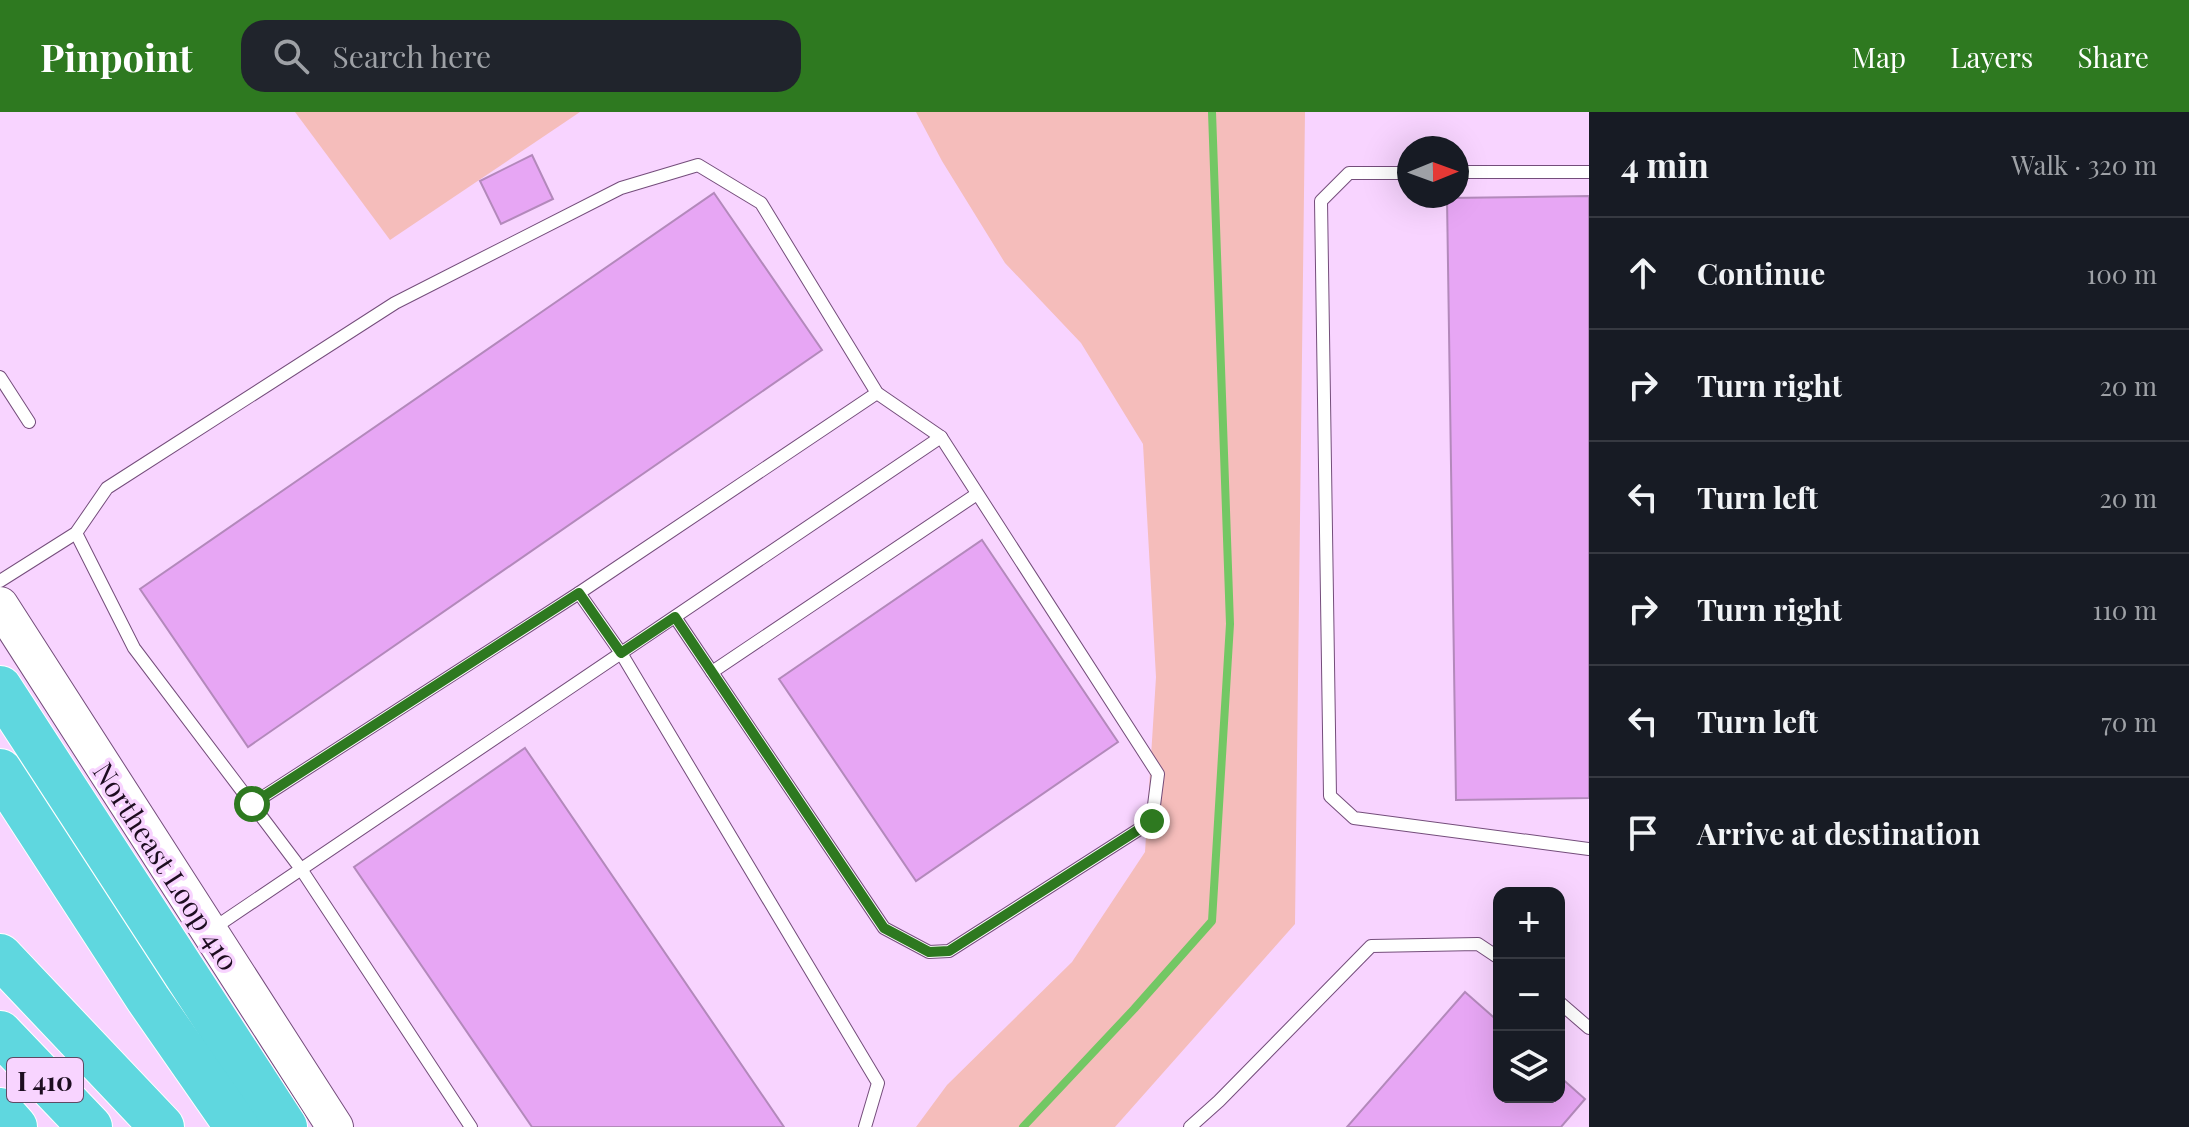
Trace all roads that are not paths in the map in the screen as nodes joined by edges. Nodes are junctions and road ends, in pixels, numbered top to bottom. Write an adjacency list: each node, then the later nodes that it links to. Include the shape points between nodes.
1 (1469, 172): 2 (lane)
2 (1589, 172)
3 (1397, 173): 19 (lane, via 1349,173 1321,201 1330,796 1354,818)
4 (0, 377): 6 (lane)
5 (877, 393): 7 (lane); 9 (lane, via 761,203 698,165 621,188 395,303 107,488); 11 (lane)
6 (29, 422)
7 (941, 437): 8 (lane); 13 (lane)
8 (977, 494): 15 (lane); 15 (lane, via 1158,774 1152,821 949,951 929,952 884,928)
9 (76, 533): 10 (lane); 18 (lane, via 134,648)
10 (0, 581)
11 (579, 593): 14 (lane); 18 (lane)
12 (0, 605): 21 (main road, Northeast Loop 410)
13 (675, 617): 14 (lane); 15 (lane)
14 (621, 653): 20 (lane); 35 (lane, via 878,1083)
15 (712, 672)
16 (0, 688): 32 (highway)
17 (0, 771): 31 (highway)
18 (252, 804): 20 (lane)
19 (1589, 849)
20 (301, 869): 21 (lane); 34 (lane)
21 (209, 931): 33 (main road, Northeast Loop 410)
22 (1493, 954): 36 (lane, via 1478,944 1371,946)
23 (0, 956): 30 (highway)
24 (1565, 1007): 25 (lane)
25 (1589, 1028)
26 (0, 1033): 29 (highway, I 410)
27 (0, 1110): 28 (highway, I 410)
28 (15, 1127)
29 (90, 1127)
30 (162, 1127)
31 (237, 1127)
32 (285, 1127)
33 (335, 1127)
34 (471, 1127)
35 (865, 1127)
36 (1190, 1127)

